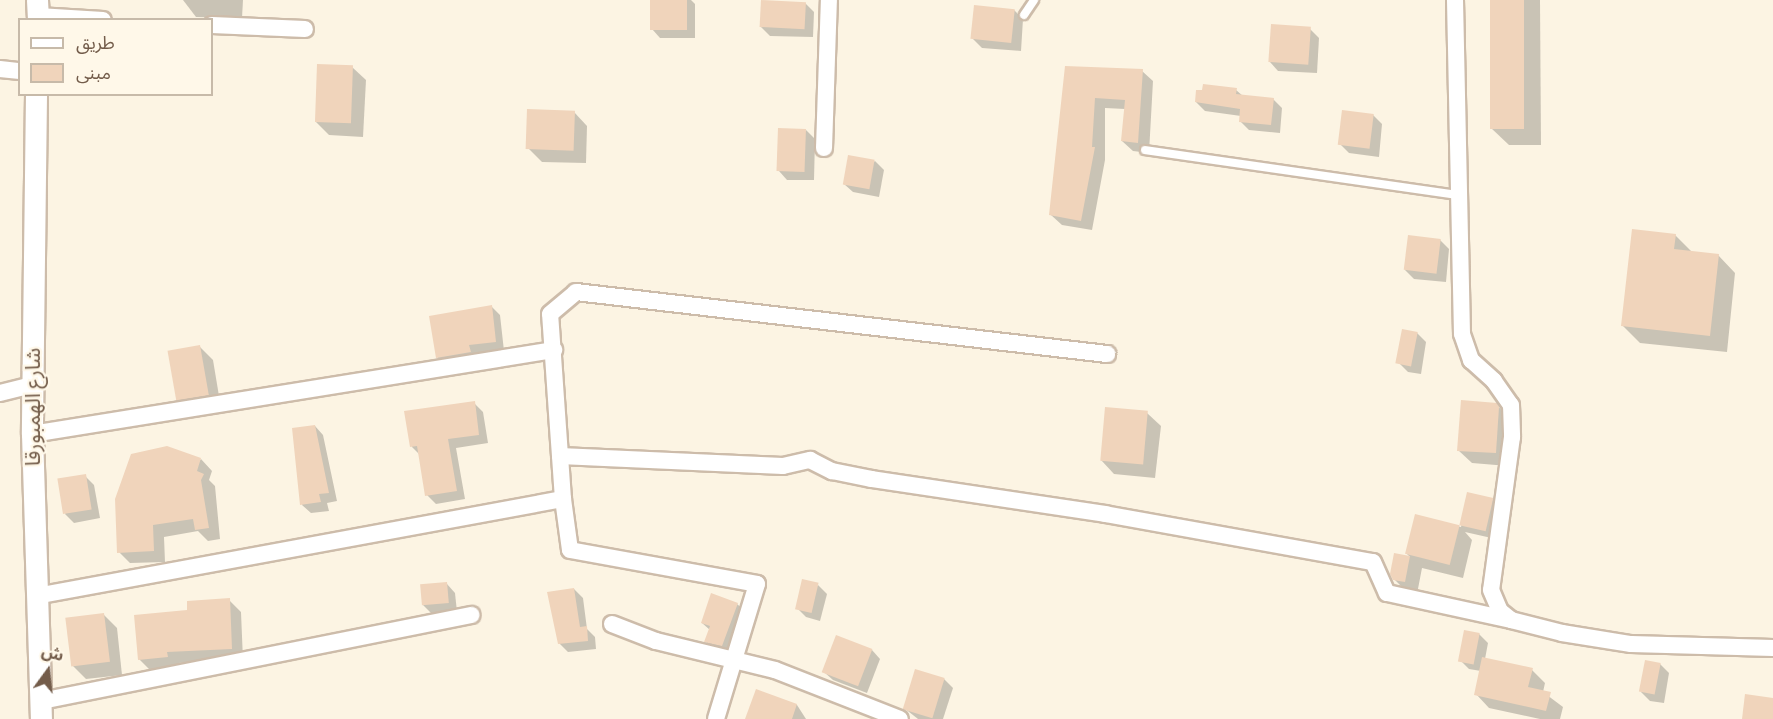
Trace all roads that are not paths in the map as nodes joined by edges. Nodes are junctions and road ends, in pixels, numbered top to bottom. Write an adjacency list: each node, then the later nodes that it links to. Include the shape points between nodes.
1 (829, 0): 12 (street)
2 (1034, 0): 5 (lane)
3 (1455, 0): 14 (street)
4 (38, 12): 6 (street)
5 (1024, 15)
6 (87, 18)
7 (213, 25): 8 (street)
8 (305, 29)
9 (0, 69): 10 (street)
10 (18, 71)
11 (36, 96): 17 (street, شارع الهمبورقا)
12 (824, 148)
13 (1145, 150): 14 (lane)
14 (1459, 195): 24 (street, via 1462,334 1471,360 1494,381 1511,405 1512,437 1491,590 1500,611)
15 (554, 350): 16 (street, via 550,314 576,292); 19 (street); 20 (street)
16 (1107, 354)
17 (32, 385): 18 (street); 19 (street, شارع الهمبورقا)
18 (0, 393)
19 (32, 434): 22 (street, شارع الهمبورقا)
20 (560, 456): 21 (street); 24 (street, via 783,466 810,460 832,471 872,479 1105,514 1372,562 1387,593)
21 (563, 499): 22 (street); 27 (street, via 570,550 757,584)
22 (36, 596): 28 (street, شارع الهمبورقا)
23 (471, 615): 28 (street)
24 (1511, 620): 26 (street, via 1631,644)
25 (612, 624): 27 (street, via 656,641)
26 (1773, 648)
27 (735, 658): 29 (street); 30 (street, via 849,696)
28 (41, 710)
29 (716, 719)
30 (900, 719)

